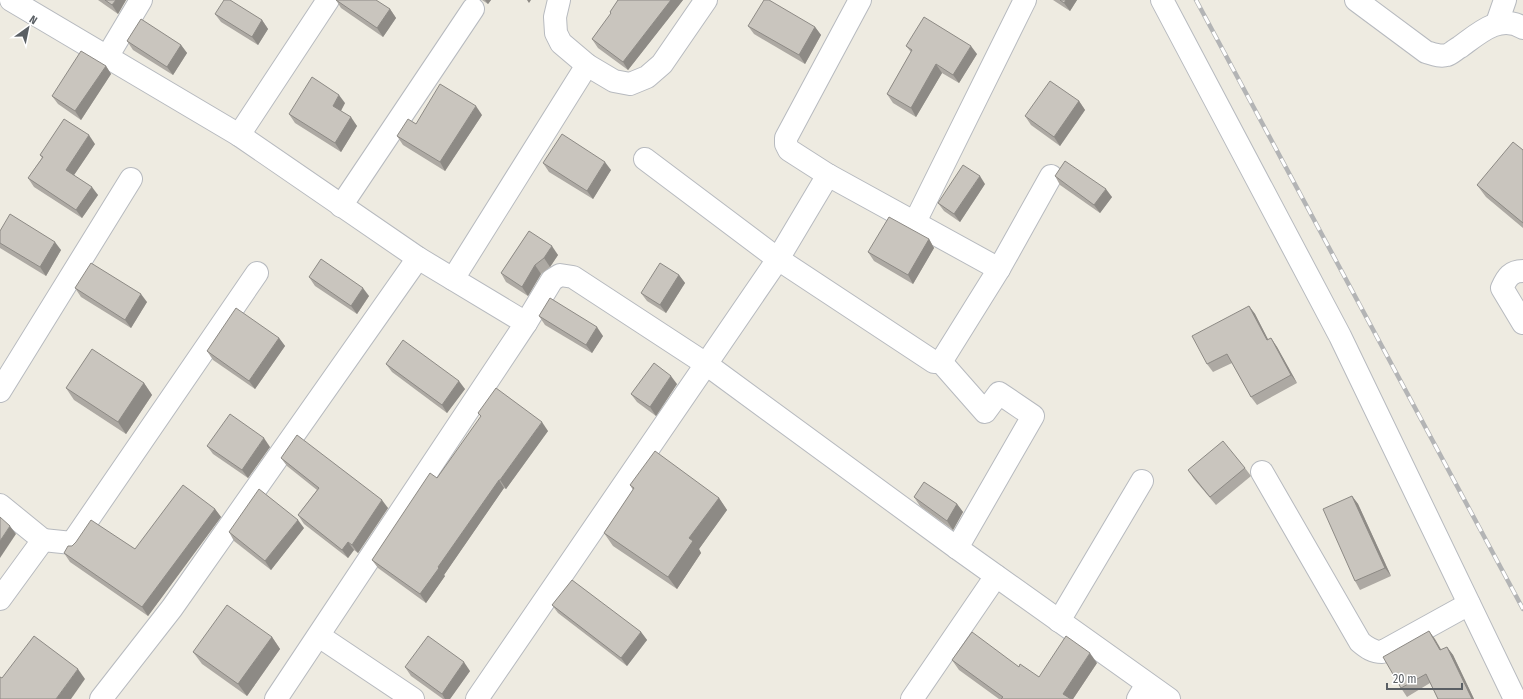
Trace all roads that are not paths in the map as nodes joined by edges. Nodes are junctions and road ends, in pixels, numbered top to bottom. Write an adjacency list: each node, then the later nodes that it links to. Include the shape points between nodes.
1 (11, 0): 14 (street)
2 (141, 0): 14 (street)
3 (328, 0): 16 (street)
4 (559, 0): 15 (street, via 555,17 556,33 561,43)
5 (706, 0): 15 (street, via 662,64 647,77 630,84 614,81)
6 (860, 0): 18 (street, via 786,138 789,150)
7 (1025, 0): 22 (street)
8 (1162, 0): 41 (street, via 1340,336)
9 (1356, 0): 12 (street, via 1426,52 1438,56 1447,55)
10 (1504, 0): 12 (street)
11 (473, 9): 21 (street)
12 (1496, 23): 13 (street, via 1507,23)
13 (1523, 28)
14 (107, 57): 16 (street)
15 (587, 65): 28 (street)
16 (239, 135): 21 (street)
17 (645, 160): 24 (street)
18 (828, 174): 22 (street); 24 (street)
19 (1051, 176): 25 (street)
20 (131, 179): 33 (street)
21 (342, 206): 23 (street)
22 (915, 222): 25 (street)
23 (418, 258): 28 (street); 45 (street, via 172,608)
24 (778, 259): 31 (street, via 934,362); 32 (street)
25 (999, 269): 31 (street)
26 (1523, 271): 30 (street, via 1508,276 1502,288)
27 (257, 273): 37 (street, via 72,543)
28 (453, 279): 29 (street)
29 (526, 323): 32 (street, via 552,280 560,275 573,277); 43 (street)
30 (1523, 323)
31 (941, 362): 38 (street, via 985,412 999,393 1033,416)
32 (706, 364): 38 (street); 48 (street)
33 (0, 391)
34 (1262, 472): 41 (street, via 1360,642 1368,649 1382,652)
35 (1142, 481): 42 (street)
36 (0, 505): 37 (street)
37 (43, 540): 40 (street)
38 (957, 548): 39 (street)
39 (996, 576): 42 (street); 49 (street)
40 (0, 599)
41 (1469, 604): 51 (street)
42 (1059, 621): 44 (street)
43 (319, 636): 46 (street); 47 (street)
44 (1142, 691): 50 (street)
45 (101, 699)
46 (276, 699)
47 (413, 699)
48 (477, 699)
49 (912, 699)
50 (1169, 699)
51 (1515, 699)

